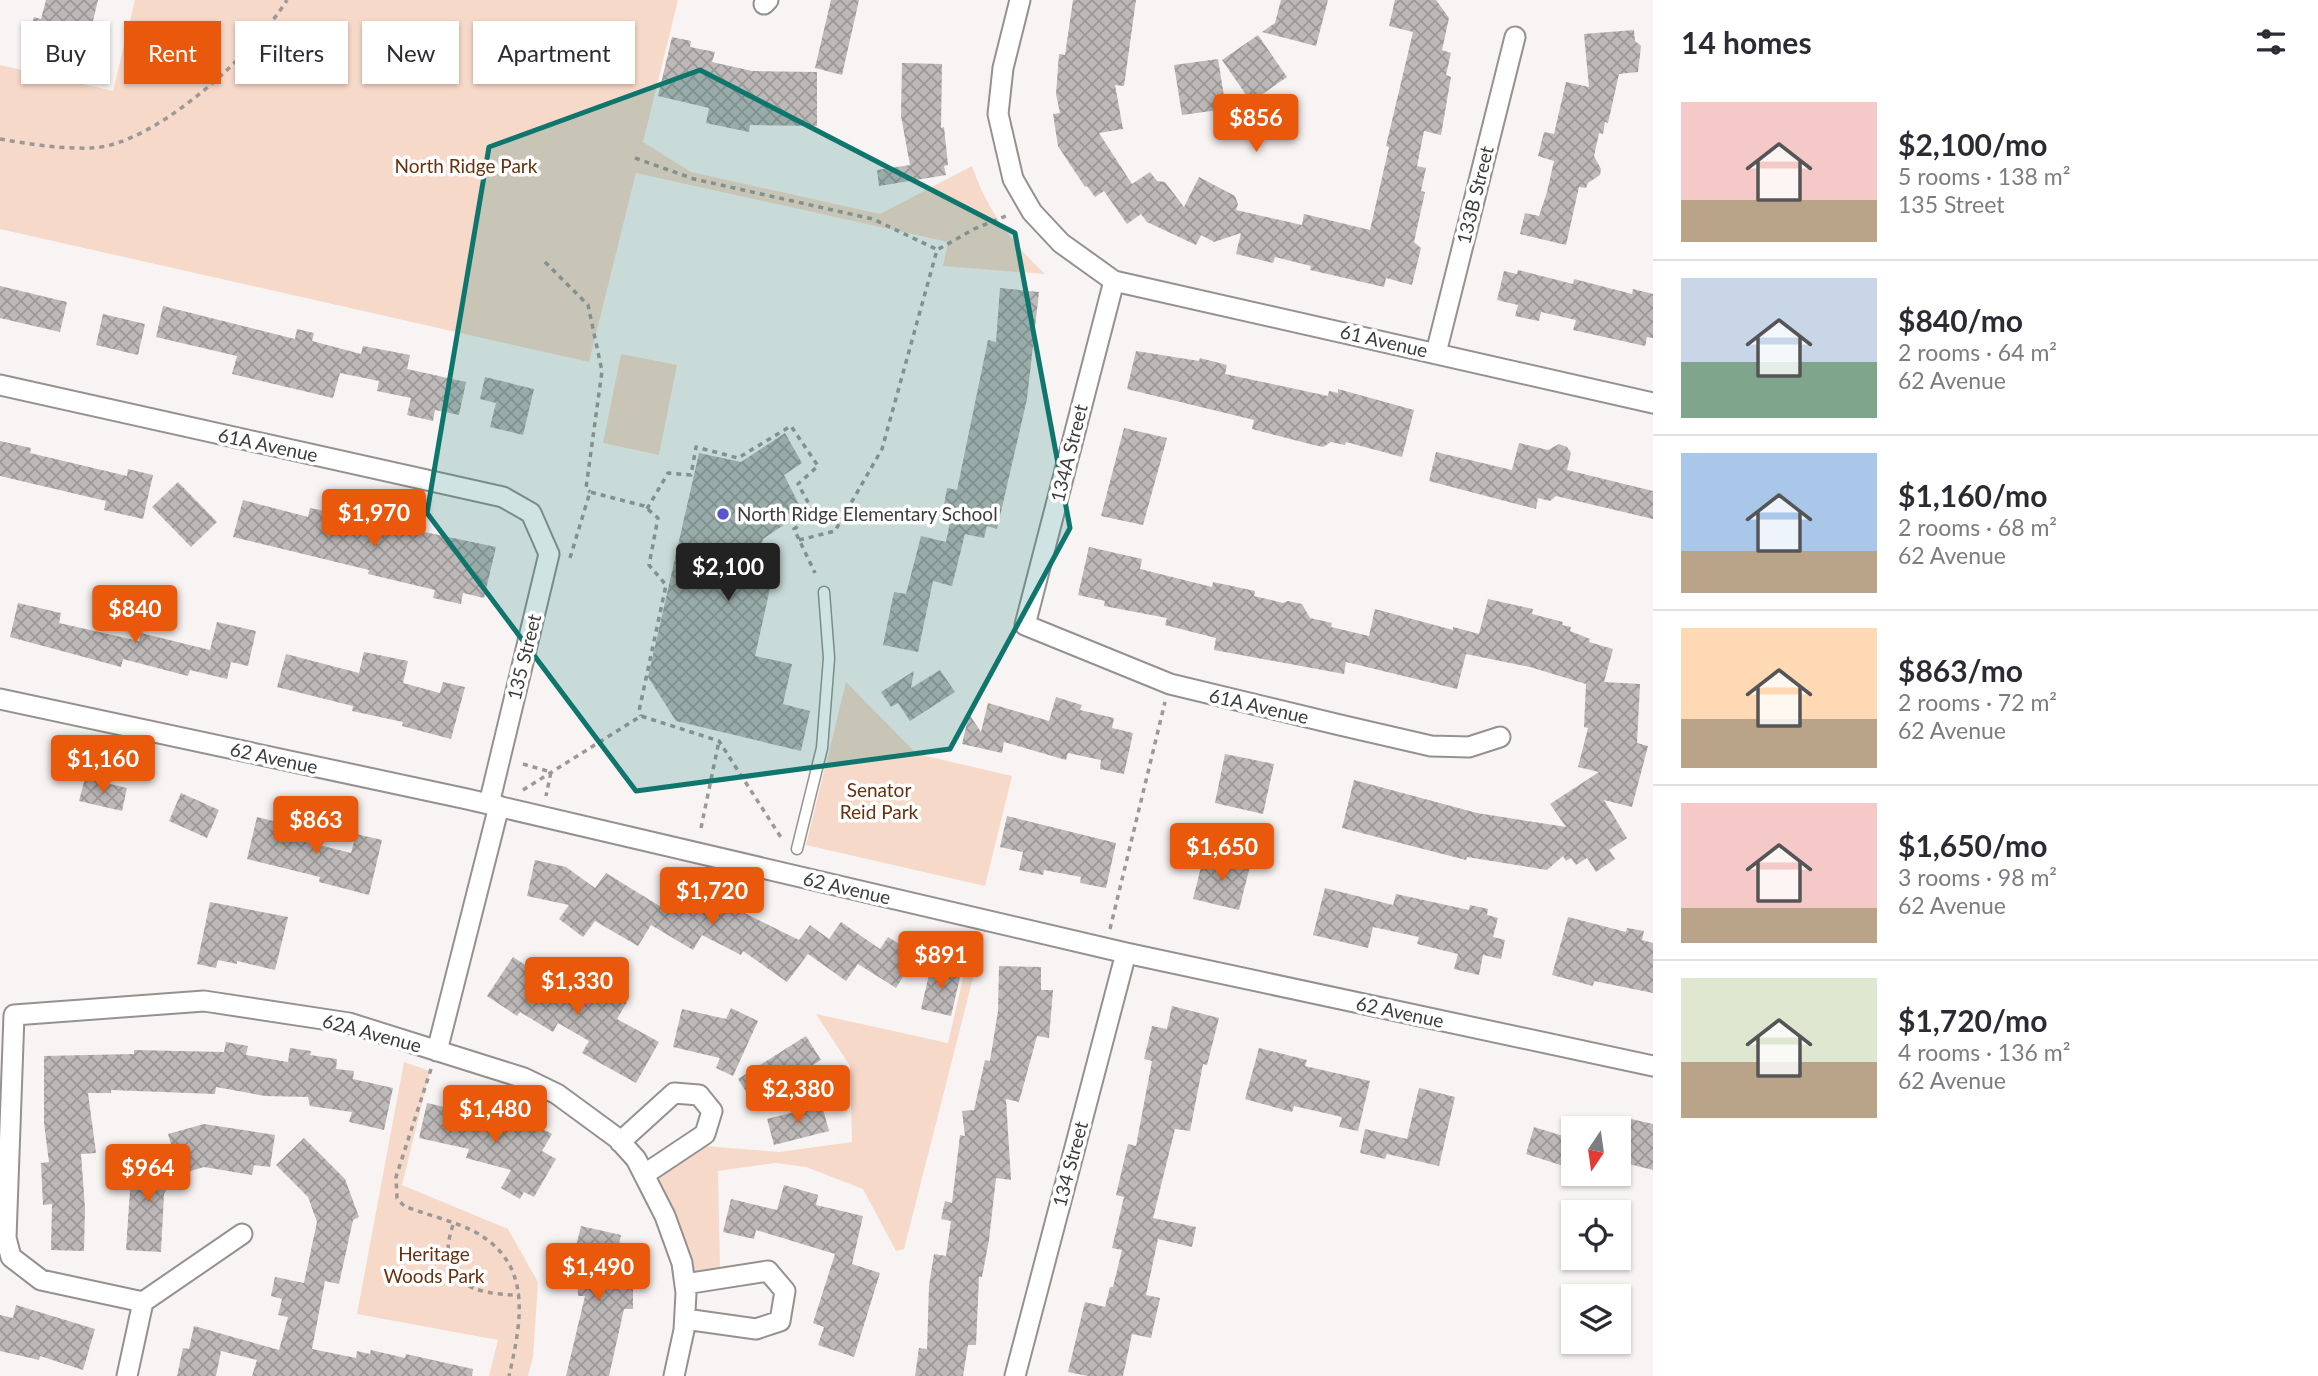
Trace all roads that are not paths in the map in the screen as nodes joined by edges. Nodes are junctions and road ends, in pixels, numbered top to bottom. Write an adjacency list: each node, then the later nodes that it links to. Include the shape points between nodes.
1 (1020, 0): 3 (street, via 1003,68 998,114 1013,179 1032,212 1062,243)
2 (1515, 37): 4 (street, 133B Street)
3 (1114, 281): 4 (street, 61 Avenue); 9 (street, 134A Street)
4 (1436, 353): 6 (street, 61 Avenue)
5 (0, 386): 7 (street, 61A Avenue, via 503,497)
6 (1653, 403)
7 (531, 513): 12 (street, 135 Street, via 549,554)
8 (824, 592): 13 (lane, via 830,658 822,748)
9 (1025, 625): 11 (street, 61A Avenue, via 1170,684 1366,731 1431,746 1469,747)
10 (0, 699): 12 (street, 62 Avenue)
11 (1500, 737)
12 (494, 805): 14 (street, 62 Avenue); 15 (street, 135 Street)
13 (792, 848)
14 (1126, 953): 16 (street, 62 Avenue); 25 (street, 134 Street)
15 (434, 1060): 17 (street, 62A Avenue, via 523,1078 585,1112); 21 (street, 62A Avenue, via 349,1023 204,1001 14,1016 6,1238 11,1257 41,1280)
16 (1653, 1066)
17 (620, 1142): 18 (street, 62A Avenue); 18 (street, via 674,1093 699,1095 712,1111 705,1134)
18 (645, 1174): 20 (street, 62A Avenue, via 665,1216)
19 (242, 1234): 21 (street)
20 (685, 1284): 22 (street); 22 (street, via 768,1271 785,1292 780,1321 756,1329)
21 (144, 1302): 23 (street)
22 (685, 1319): 24 (street)
23 (127, 1376)
24 (674, 1376)
25 (1015, 1376)

